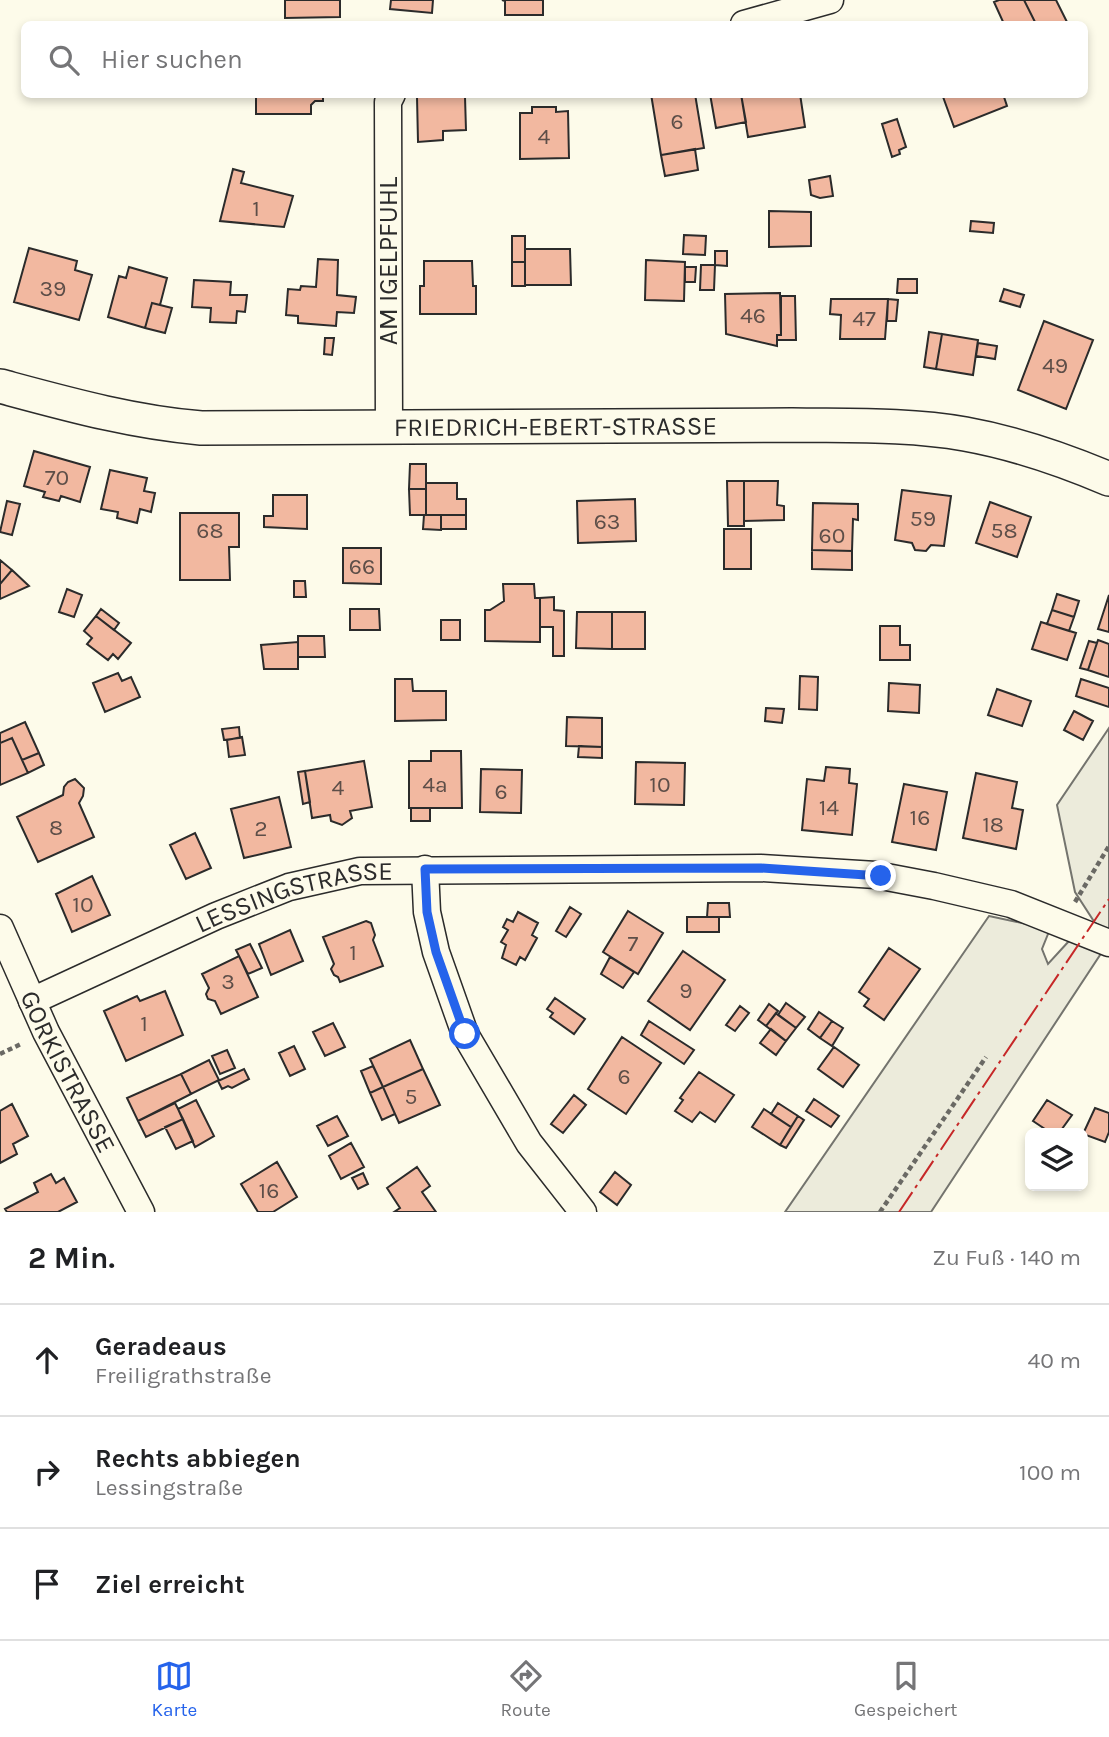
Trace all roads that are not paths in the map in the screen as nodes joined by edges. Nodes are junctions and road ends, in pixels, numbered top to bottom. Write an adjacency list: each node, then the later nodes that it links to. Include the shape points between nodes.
1 (830, 0): 2 (street)
2 (755, 21)
3 (390, 98): 5 (street, AM IGELPFUHL)
4 (0, 386): 5 (street, FRIEDRICH-EBERT-STRASSE, via 158,424)
5 (389, 428): 6 (street, FRIEDRICH-EBERT-STRASSE, via 877,426 1007,442)
6 (1109, 479)
7 (425, 869): 9 (street, LESSINGSTRASSE, via 761,868 881,876 1011,904); 10 (street, LESSINGSTRASSE, via 360,871 289,887); 12 (street, via 427,912 436,952 465,1034 528,1143)
8 (0, 928): 10 (street, GORKISTRASSE)
9 (1109, 943)
10 (32, 1001): 11 (street, GORKISTRASSE)
11 (141, 1212)
12 (583, 1212)

